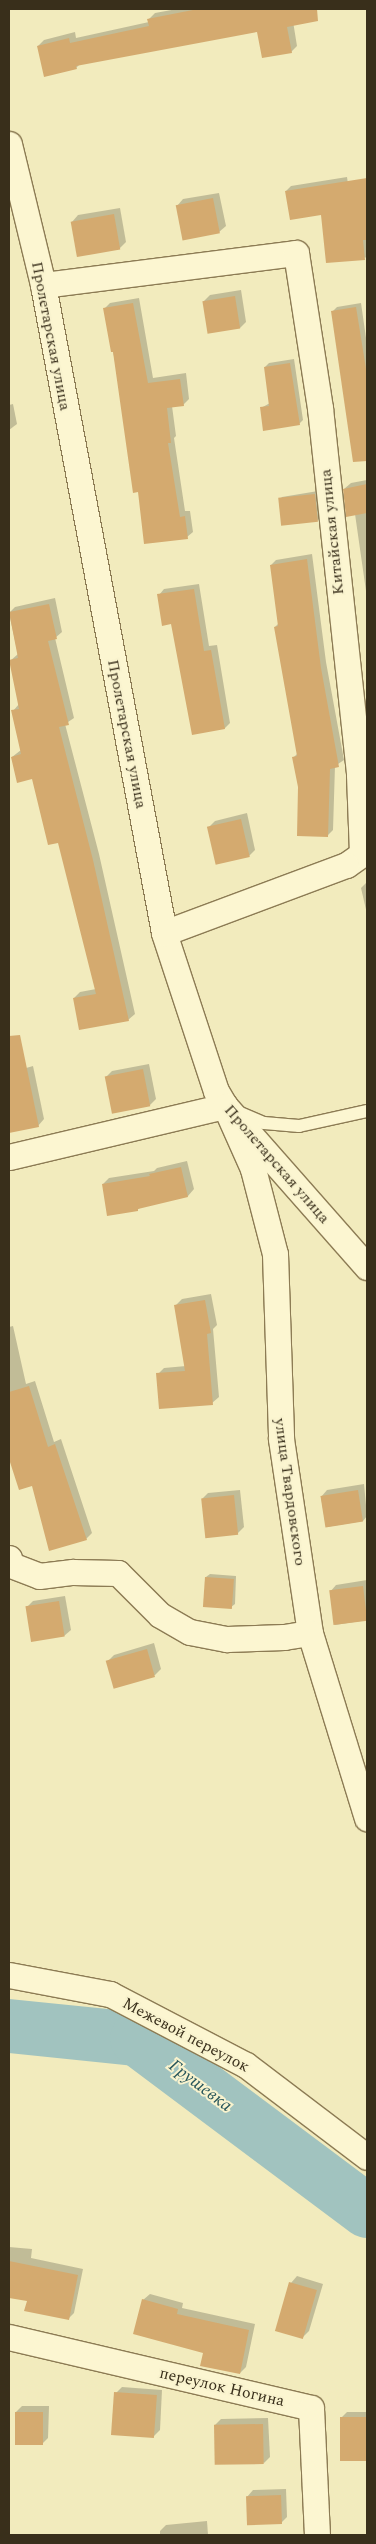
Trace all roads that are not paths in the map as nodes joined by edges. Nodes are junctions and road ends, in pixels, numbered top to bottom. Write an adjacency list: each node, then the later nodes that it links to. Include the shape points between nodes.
1 (9, 144): 2 (street, Пролетарская улица)
2 (43, 285): 3 (street, Пролетарская улица); 3 (street, Китайская улица, via 296,253 320,408 359,775 362,854 346,865)
3 (164, 933): 4 (street, Пролетарская улица, via 216,1090)
4 (225, 1106): 5 (lane, via 264,1123 299,1126); 6 (street); 7 (street, Пролетарская улица); 9 (street, улица Твардовского, via 253,1169 275,1254 281,1439)
5 (367, 1111)
6 (9, 1157)
7 (367, 1268)
8 (9, 1558): 9 (street, via 11,1566 39,1576 73,1572 118,1573 160,1615 190,1632 227,1639)
9 (310, 1633): 10 (street, улица Твардовского)
10 (367, 1818)
11 (9, 1975): 12 (street, Межевой переулок, via 110,1994 246,2065)
12 (367, 2157)
13 (9, 2337): 14 (street, переулок Ногина, via 311,2408)
14 (317, 2535)

